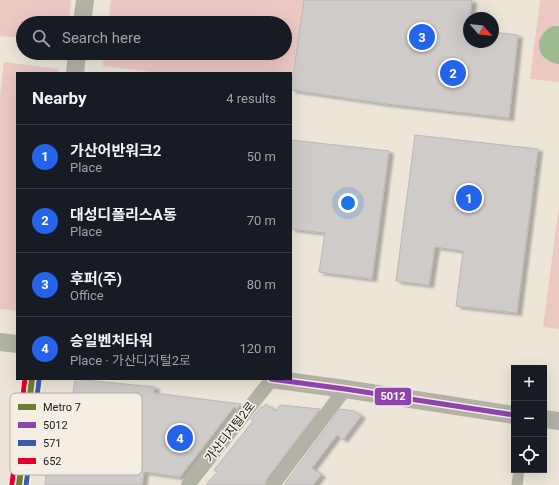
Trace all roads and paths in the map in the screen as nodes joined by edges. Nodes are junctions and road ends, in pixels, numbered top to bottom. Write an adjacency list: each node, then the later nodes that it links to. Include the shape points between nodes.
1 (85, 0): 2 (street)
2 (83, 16)
3 (76, 60): 4 (street)
4 (75, 72)
5 (0, 342): 6 (street)
6 (16, 344)
7 (32, 380): 11 (street)
8 (271, 380): 18 (street, 가산디지털2로)
9 (279, 380): 10 (street, 가산디지털2로)
10 (345, 389): 12 (street, 가산디지털2로); 19 (street)
11 (30, 393)
12 (511, 415)
13 (547, 419): 14 (street)
14 (559, 421)
15 (518, 473): 20 (street)
16 (20, 475): 17 (street)
17 (19, 485)
18 (188, 485)
19 (273, 485)
20 (517, 485)

